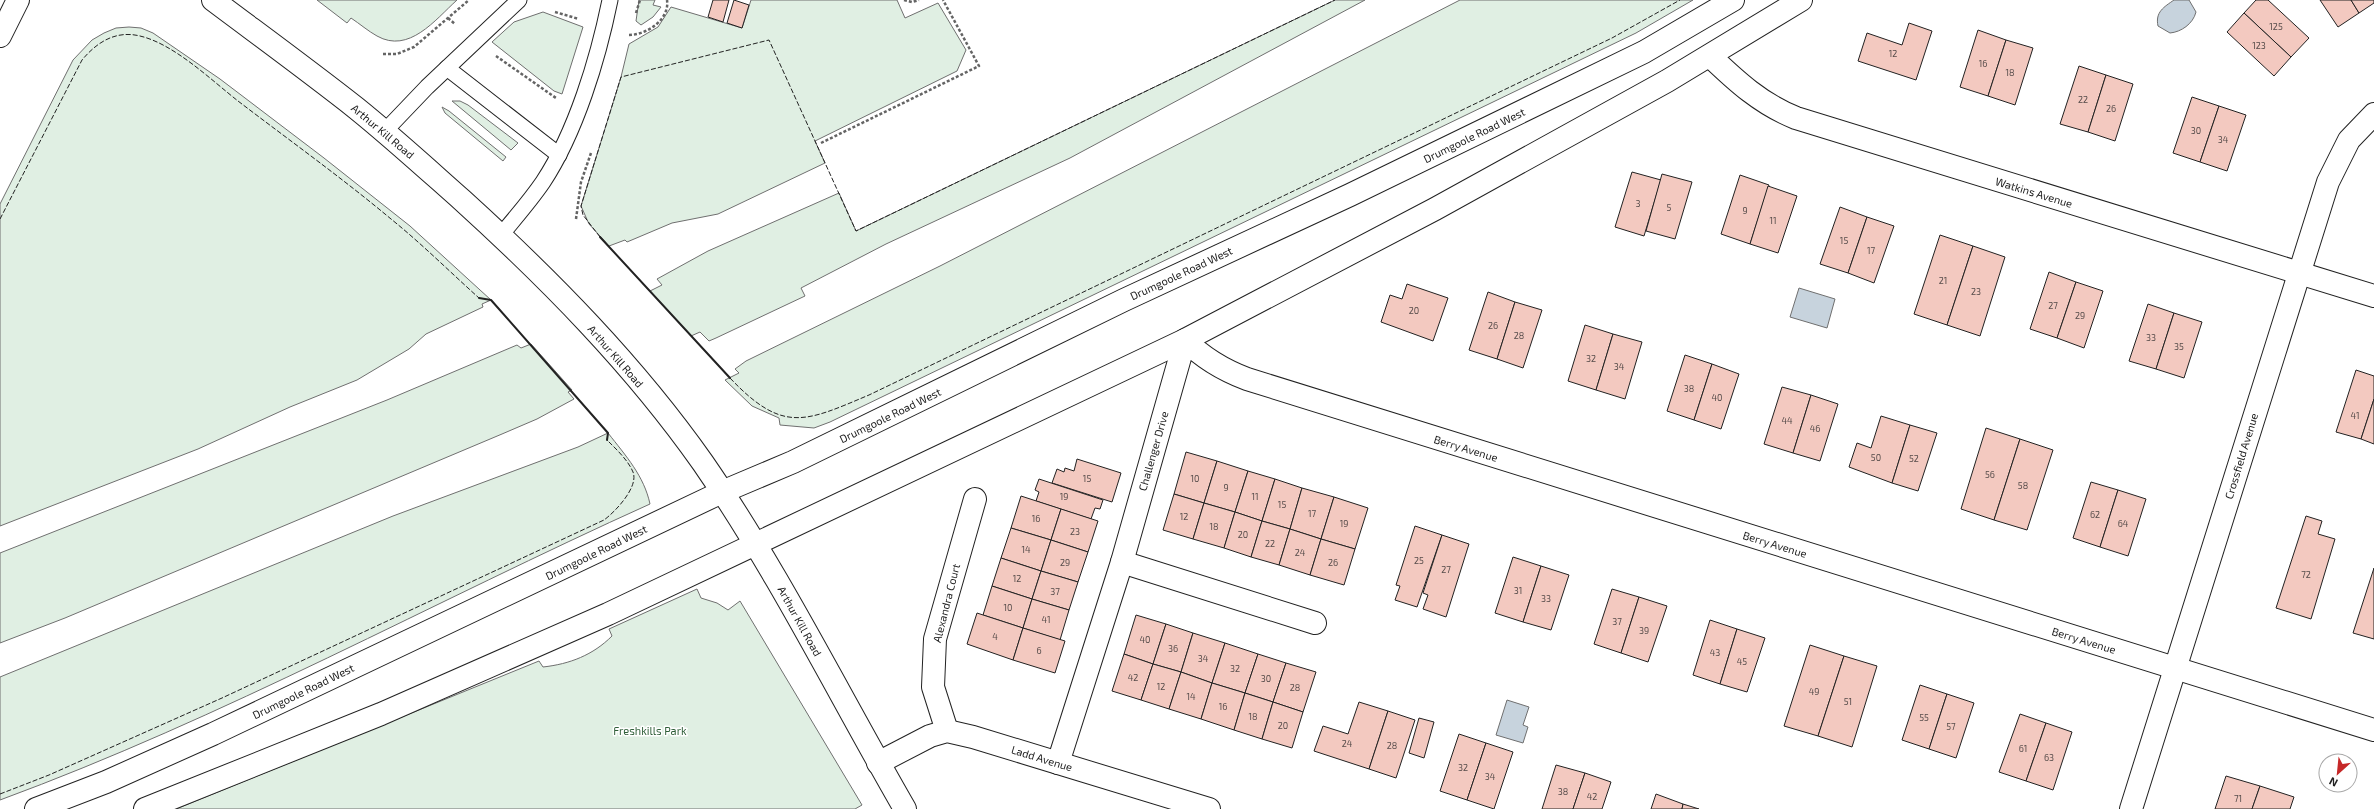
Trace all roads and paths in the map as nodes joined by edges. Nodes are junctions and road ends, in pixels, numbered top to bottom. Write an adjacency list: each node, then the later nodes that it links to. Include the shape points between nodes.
1 (18, 0): 15 (street)
2 (213, 0): 22 (street, Arthur Kill Road)
3 (468, 0): 17 (path, via 414,47 397,54)
4 (519, 0): 19 (lane)
5 (610, 0): 24 (lane, via 605,27 579,108)
6 (667, 0): 14 (path, via 664,13 656,24 636,35)
7 (904, 0): 8 (path)
8 (919, 0)
9 (943, 0): 23 (path, via 979,66)
10 (1733, 0): 29 (street, Drumgoole Road West, via 1644,52 1124,300 793,462)
11 (1801, 0): 18 (street)
12 (555, 12): 13 (path)
13 (586, 21)
14 (629, 34)
15 (0, 36)
16 (491, 52): 20 (path)
17 (383, 54)
18 (1710, 56): 26 (street, Watkins Avenue, via 1746,90 1778,111 1796,118); 28 (street, via 1435,210)
19 (447, 68): 22 (lane); 24 (lane)
20 (561, 102)
21 (2374, 114): 26 (street, Crossfield Avenue, via 2349,140 2328,182)
22 (384, 132): 25 (street, Arthur Kill Road)
23 (821, 143)
24 (559, 155): 25 (lane, via 543,182)
25 (501, 235): 29 (street, Arthur Kill Road, via 569,302 632,372 683,436)
26 (2298, 273): 27 (street, Watkins Avenue); 34 (street, Crossfield Avenue)
27 (2374, 296)
28 (1185, 340): 31 (street); 32 (street, Challenger Drive); 34 (street, Berry Avenue, via 1219,366 1246,379)
29 (722, 492): 31 (street, Arthur Kill Road); 39 (street, Drumgoole Road West, via 213,734 106,782)
30 (974, 499): 36 (street, Alexandra Court, via 935,639 933,687)
31 (755, 542): 37 (street, Arthur Kill Road); 40 (street, via 608,614 381,714)
32 (1122, 562): 33 (street); 38 (street, Challenger Drive)
33 (1315, 623)
34 (2175, 668): 35 (street, Berry Avenue); 43 (street, Crossfield Avenue)
35 (2374, 730)
36 (947, 731): 37 (street, via 917,742); 38 (street, Ladd Avenue, via 973,736)
37 (878, 763): 41 (street, Arthur Kill Road)
38 (1058, 763): 42 (street, Ladd Avenue)
39 (36, 809)
40 (145, 809)
41 (905, 809)
42 (1209, 809)
43 (2131, 809)

